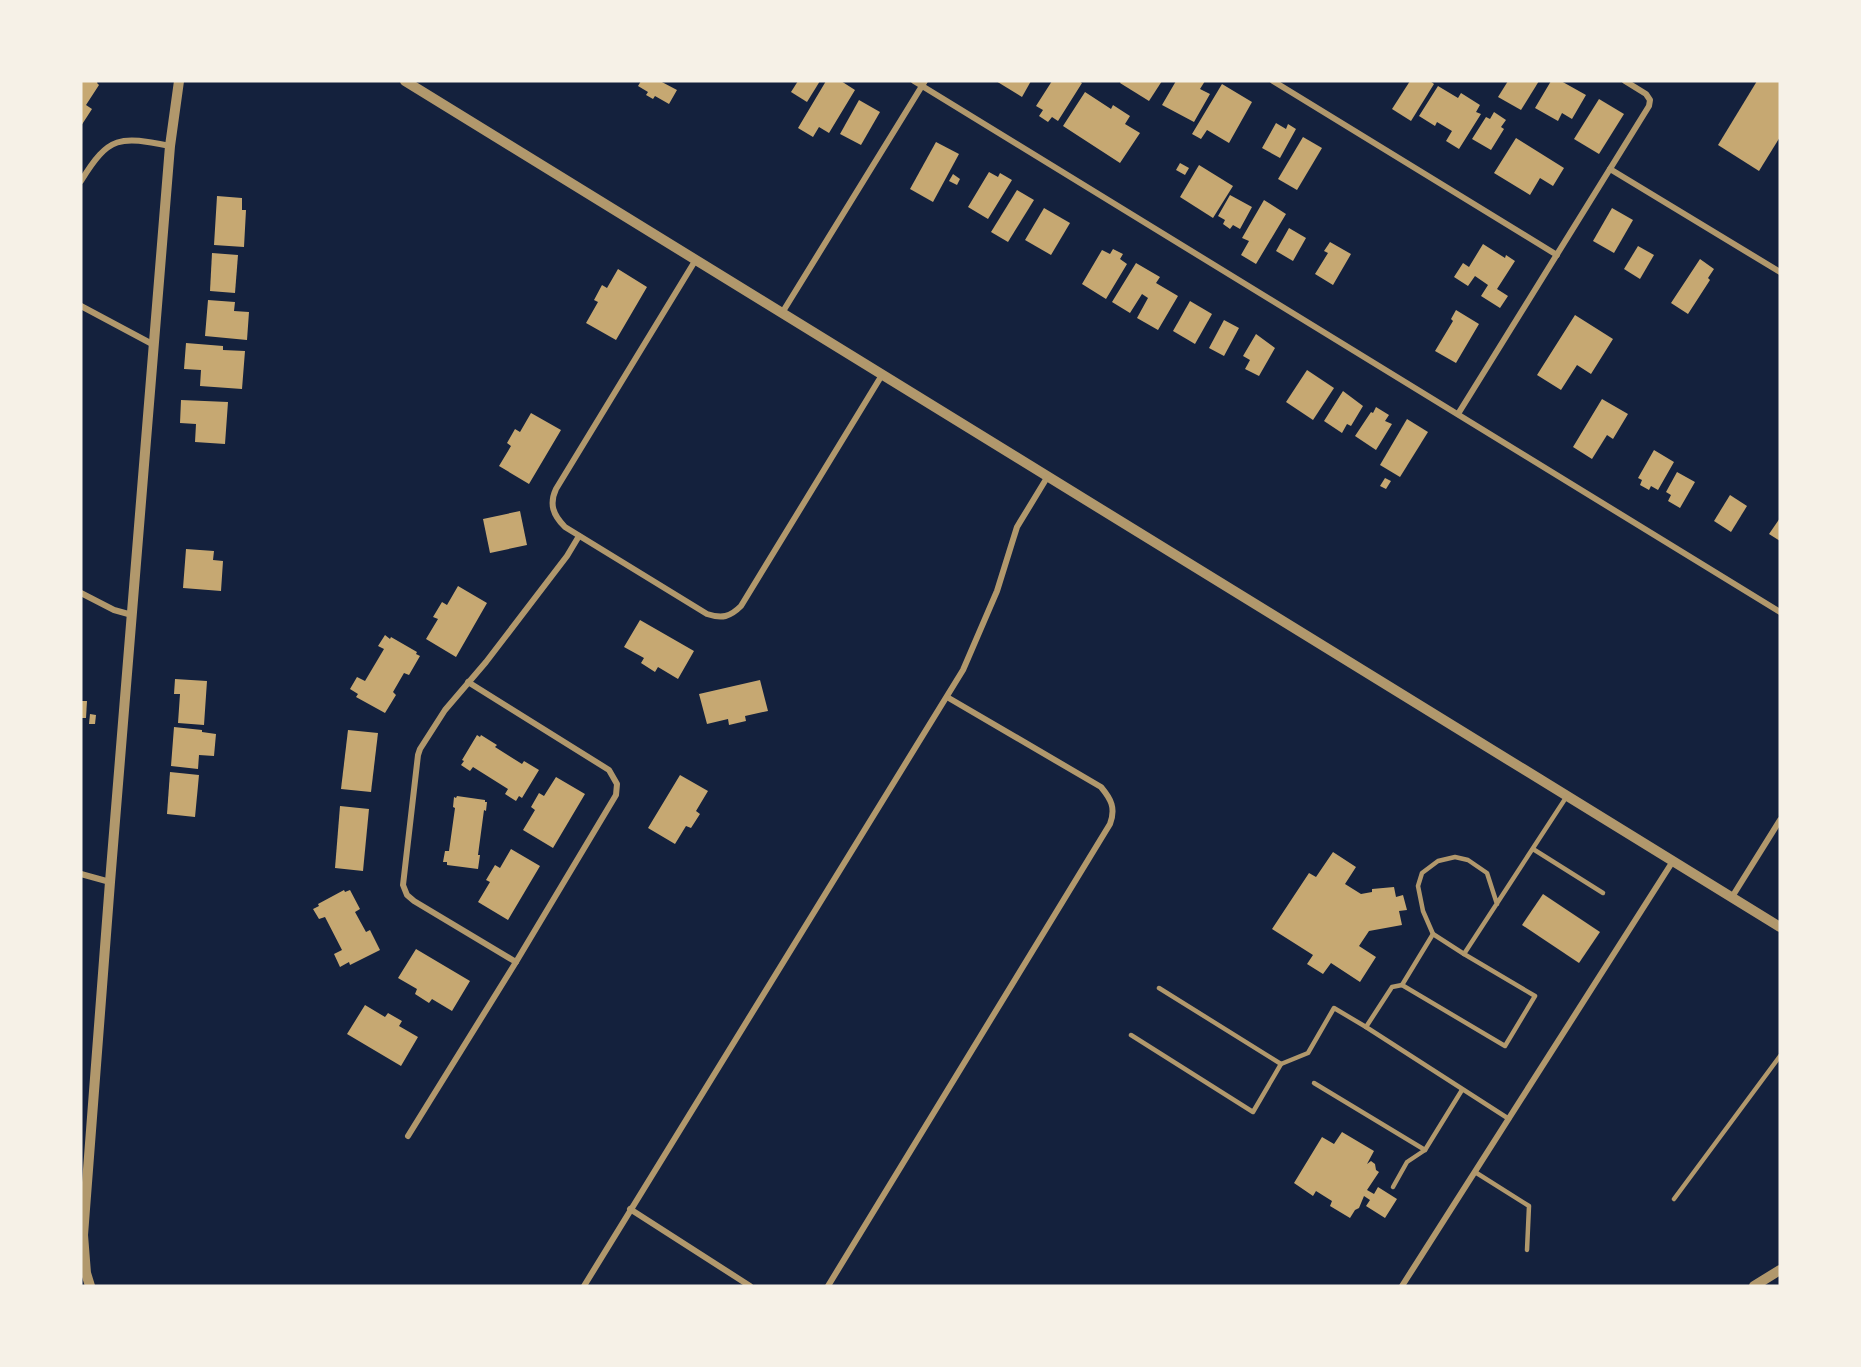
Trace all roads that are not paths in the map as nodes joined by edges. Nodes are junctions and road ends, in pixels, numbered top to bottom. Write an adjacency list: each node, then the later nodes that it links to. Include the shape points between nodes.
1 (179, 81): 7 (street)
2 (405, 81): 11 (street)
3 (915, 81): 6 (street)
4 (1273, 81): 10 (street)
5 (1625, 81): 8 (street, via 1646,94 1649,106)
6 (923, 83): 14 (street); 17 (street)
7 (170, 146): 9 (street, via 129,140 115,142 95,158); 15 (street)
8 (1610, 169): 10 (street); 12 (street)
9 (81, 181)
10 (1557, 255): 17 (street)
11 (694, 261): 14 (street); 19 (street, via 552,497 556,519)
12 (1780, 272)
13 (81, 306): 15 (street)
14 (782, 313): 16 (street)
15 (154, 345): 22 (street)
16 (883, 374): 18 (street); 19 (street, via 741,606 728,616 707,614)
17 (1458, 414): 21 (street)
18 (1048, 476): 24 (street, via 1017,527 997,591 963,670); 25 (street)
19 (579, 536): 23 (street)
20 (81, 593): 22 (street)
21 (1780, 612)
22 (132, 615): 30 (street)
23 (468, 682): 37 (street, via 420,750 403,885 414,901); 37 (street, via 609,770 617,784 616,795)
24 (947, 696): 53 (street); 59 (street, via 1101,787 1110,798 1114,815)
25 (1567, 796): 27 (lane); 28 (street)
26 (1780, 820): 32 (street)
27 (1533, 849): 31 (lane); 33 (lane)
28 (1673, 861): 32 (street); 46 (street)
29 (81, 874): 30 (street)
30 (110, 882): 48 (street)
31 (1603, 893)
32 (1732, 897): 34 (street)
33 (1497, 904): 35 (lane, via 1487,873 1478,865 1455,858 1438,861 1422,873 1418,886); 36 (lane)
34 (1780, 927)
35 (1432, 934): 36 (lane); 38 (lane)
36 (1464, 954): 38 (lane, via 1535,996 1505,1046)
37 (516, 962): 47 (street)
38 (1402, 985): 40 (lane, via 1392,987)
39 (1159, 988): 43 (lane)
40 (1366, 1027): 43 (lane, via 1334,1008 1308,1053); 45 (lane)
41 (1131, 1035): 43 (lane, via 1253,1112)
42 (1780, 1056): 52 (lane)
43 (1281, 1064)
44 (1314, 1083): 49 (lane)
45 (1462, 1090): 46 (lane); 49 (lane)
46 (1509, 1119): 50 (street)
47 (408, 1136)
48 (86, 1140): 56 (street, via 83,1236)
49 (1425, 1150): 51 (lane, via 1407,1162)
50 (1475, 1172): 54 (lane, via 1529,1206); 60 (street)
51 (1392, 1187)
52 (1674, 1199)
53 (630, 1209): 57 (street); 58 (street)
54 (1527, 1250)
55 (1780, 1270): 61 (street)
56 (90, 1286)
57 (584, 1286)
58 (750, 1286)
59 (828, 1286)
60 (1402, 1286)
61 (1754, 1286)

